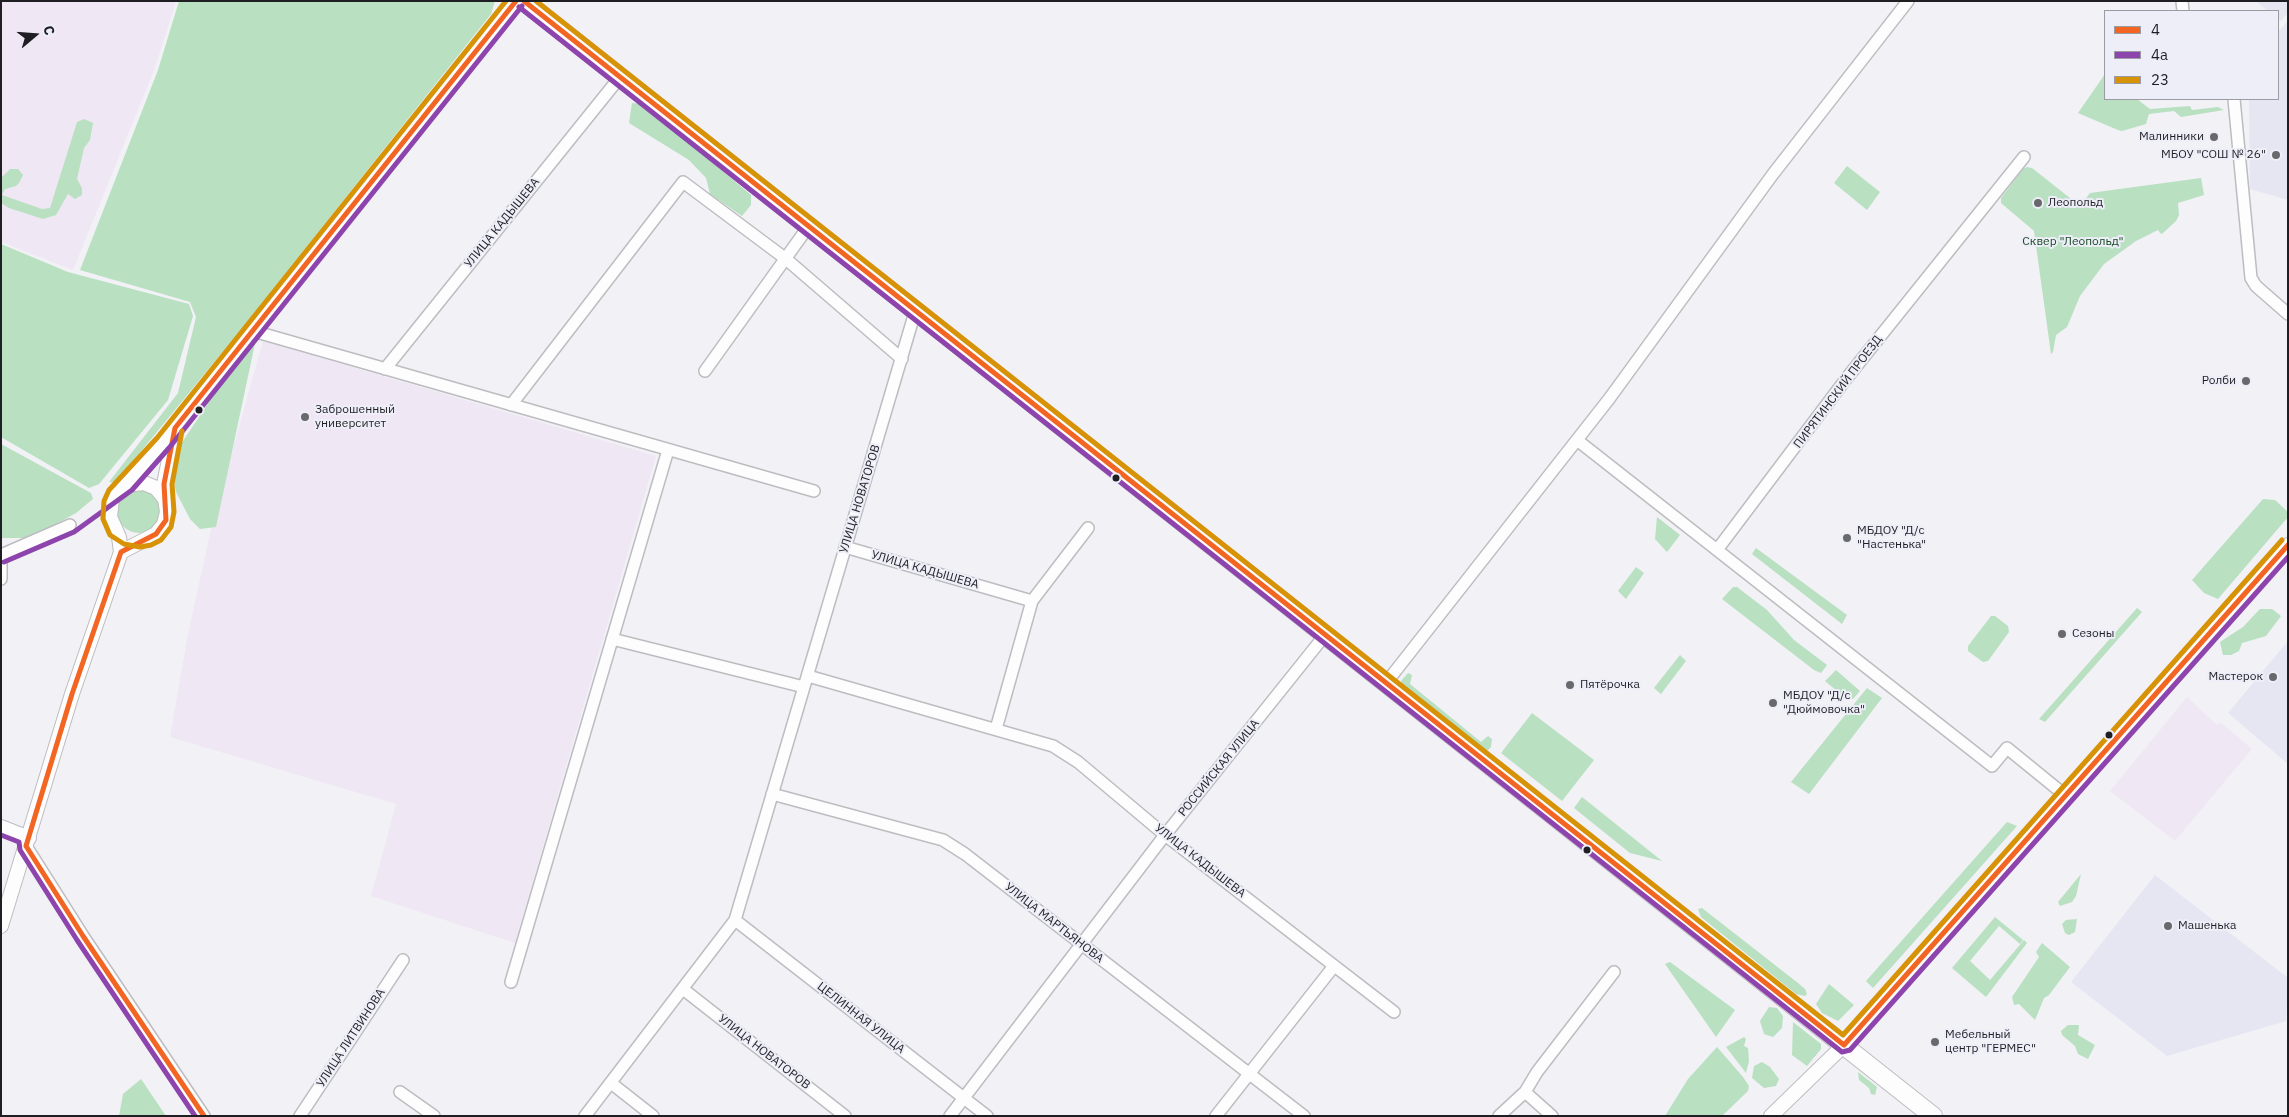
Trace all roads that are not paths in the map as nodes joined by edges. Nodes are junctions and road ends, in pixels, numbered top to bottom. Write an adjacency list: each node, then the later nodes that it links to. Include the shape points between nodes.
1 (516, 1): 11 (street)
2 (524, 1): 4 (main road)
3 (1908, 1): 17 (street, via 1774,174)
4 (620, 77): 7 (main road); 13 (street, УЛИЦА КАДЫШЕВА)
5 (2234, 100): 10 (street, via 2251,278)
6 (2024, 157): 28 (street, ПИРЯТИНСКИЙ ПРОЕЗД, via 1846,379)
7 (808, 227): 8 (street); 9 (main road)
8 (786, 259): 12 (street); 14 (street); 15 (street, via 683,182)
9 (915, 312): 12 (street, УЛИЦА НОВАТОРОВ); 33 (main road)
10 (2288, 314)
11 (253, 331): 13 (street); 16 (street)
12 (902, 359): 27 (street, УЛИЦА НОВАТОРОВ)
13 (385, 369): 15 (street)
14 (705, 371)
15 (511, 405): 18 (street)
16 (175, 428): 19 (street); 21 (street)
17 (1577, 440): 28 (street); 36 (street)
18 (668, 450): 20 (street); 34 (street)
19 (126, 485): 21 (street, via 148,484 156,488); 23 (street, via 111,503 110,517)
20 (814, 491)
21 (164, 499): 25 (street, via 167,512 164,524 156,534)
22 (70, 525): 30 (street)
23 (114, 526): 25 (street, via 127,538); 29 (street)
24 (1088, 528): 32 (street)
25 (144, 539): 29 (street)
26 (2288, 545): 39 (street)
27 (846, 547): 32 (street, УЛИЦА КАДЫШЕВА); 35 (street, УЛИЦА НОВАТОРОВ)
28 (1717, 550): 39 (street, via 1992,766 2007,748)
29 (122, 552): 42 (street, via 72,694)
30 (1, 556): 31 (street)
31 (1, 579)
32 (1032, 600): 37 (street)
33 (1325, 634): 36 (main road); 41 (street, РОССИЙСКАЯ УЛИЦА)
34 (612, 638): 35 (street); 49 (street)
35 (806, 681): 37 (street, УЛИЦА КАДЫШЕВА); 38 (street, УЛИЦА НОВАТОРОВ)
36 (1386, 683): 52 (main road)
37 (996, 729): 41 (street, УЛИЦА КАДЫШЕВА, via 1053,746 1078,762)
38 (772, 794): 43 (street, УЛИЦА НОВАТОРОВ); 45 (street, УЛИЦА МАРТЬЯНОВА, via 943,840)
39 (2066, 796): 52 (street)
40 (1, 827): 42 (street)
41 (1165, 835): 45 (street, РОССИЙСКАЯ УЛИЦА); 47 (street, УЛИЦА КАДЫШЕВА)
42 (27, 842): 44 (street); 58 (street)
43 (735, 920): 50 (street, УЛИЦА НОВАТОРОВ); 57 (street, ЦЕЛИННАЯ УЛИЦА)
44 (1, 926)
45 (1082, 944): 53 (street, УЛИЦА МАРТЬЯНОВА); 57 (street, РОССИЙСКАЯ УЛИЦА)
46 (403, 960): 59 (street, УЛИЦА ЛИТВИНОВА)
47 (1334, 966): 51 (street, УЛИЦА КАДЫШЕВА); 53 (street)
48 (1614, 972): 56 (street)
49 (510, 982)
50 (683, 989): 54 (street, УЛИЦА НОВАТОРОВ); 63 (street, УЛИЦА НОВАТОРОВ)
51 (1394, 1012)
52 (1844, 1045): 70 (street); 71 (main road)
53 (1250, 1073): 66 (street); 67 (street, УЛИЦА МАРТЬЯНОВА)
54 (611, 1083): 61 (street, УЛИЦА НОВАТОРОВ); 62 (street)
55 (400, 1092): 60 (street)
56 (1524, 1092): 68 (street); 69 (street)
57 (964, 1098): 64 (street, РОССИЙСКАЯ УЛИЦА); 65 (street, ЦЕЛИННАЯ УЛИЦА)
58 (204, 1116)
59 (300, 1116)
60 (434, 1116)
61 (585, 1116)
62 (653, 1116)
63 (845, 1116)
64 (950, 1116)
65 (987, 1116)
66 (1216, 1116)
67 (1304, 1116)
68 (1499, 1116)
69 (1552, 1116)
70 (1770, 1116)
71 (1933, 1116)

